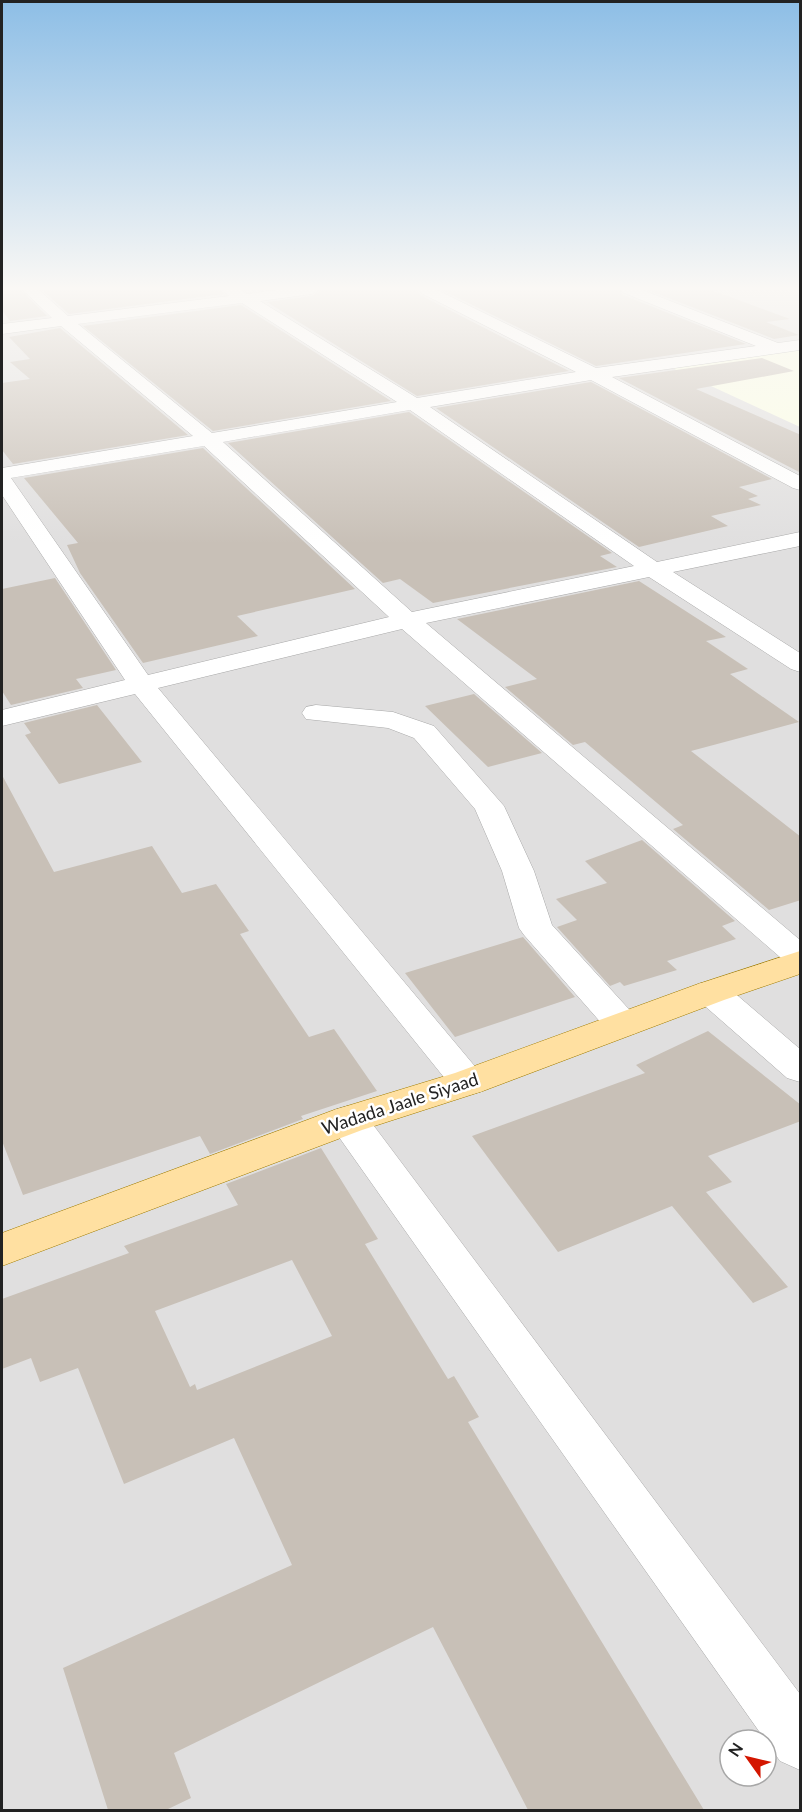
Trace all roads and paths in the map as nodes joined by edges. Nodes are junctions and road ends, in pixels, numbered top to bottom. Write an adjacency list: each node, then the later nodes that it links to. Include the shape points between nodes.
1 (129, 375): 6 (street)
2 (367, 375): 5 (street)
3 (591, 375): 5 (street)
4 (595, 375): 9 (street)
5 (413, 404): 6 (street); 11 (street)
6 (208, 439): 7 (street); 12 (street)
7 (2, 474)
8 (2, 480): 14 (street)
9 (801, 484)
10 (801, 539): 11 (street)
11 (654, 570): 12 (street); 13 (street)
12 (407, 620): 14 (street); 17 (street)
13 (801, 664)
14 (141, 684): 16 (street); 22 (street)
15 (316, 713): 20 (street, via 393,720 424,732 489,806 518,871 536,928)
16 (2, 718)
17 (801, 957)
18 (801, 962): 19 (main road, Wadada Jaale Siyaad)
19 (711, 992): 20 (main road, Wadada Jaale Siyaad); 21 (street)
20 (623, 1025): 22 (main road, Wadada Jaale Siyaad)
21 (801, 1069)
22 (469, 1082): 23 (main road, Wadada Jaale Siyaad)
23 (348, 1120): 24 (main road, Wadada Jaale Siyaad); 25 (street)
24 (2, 1250)
25 (801, 1741)

